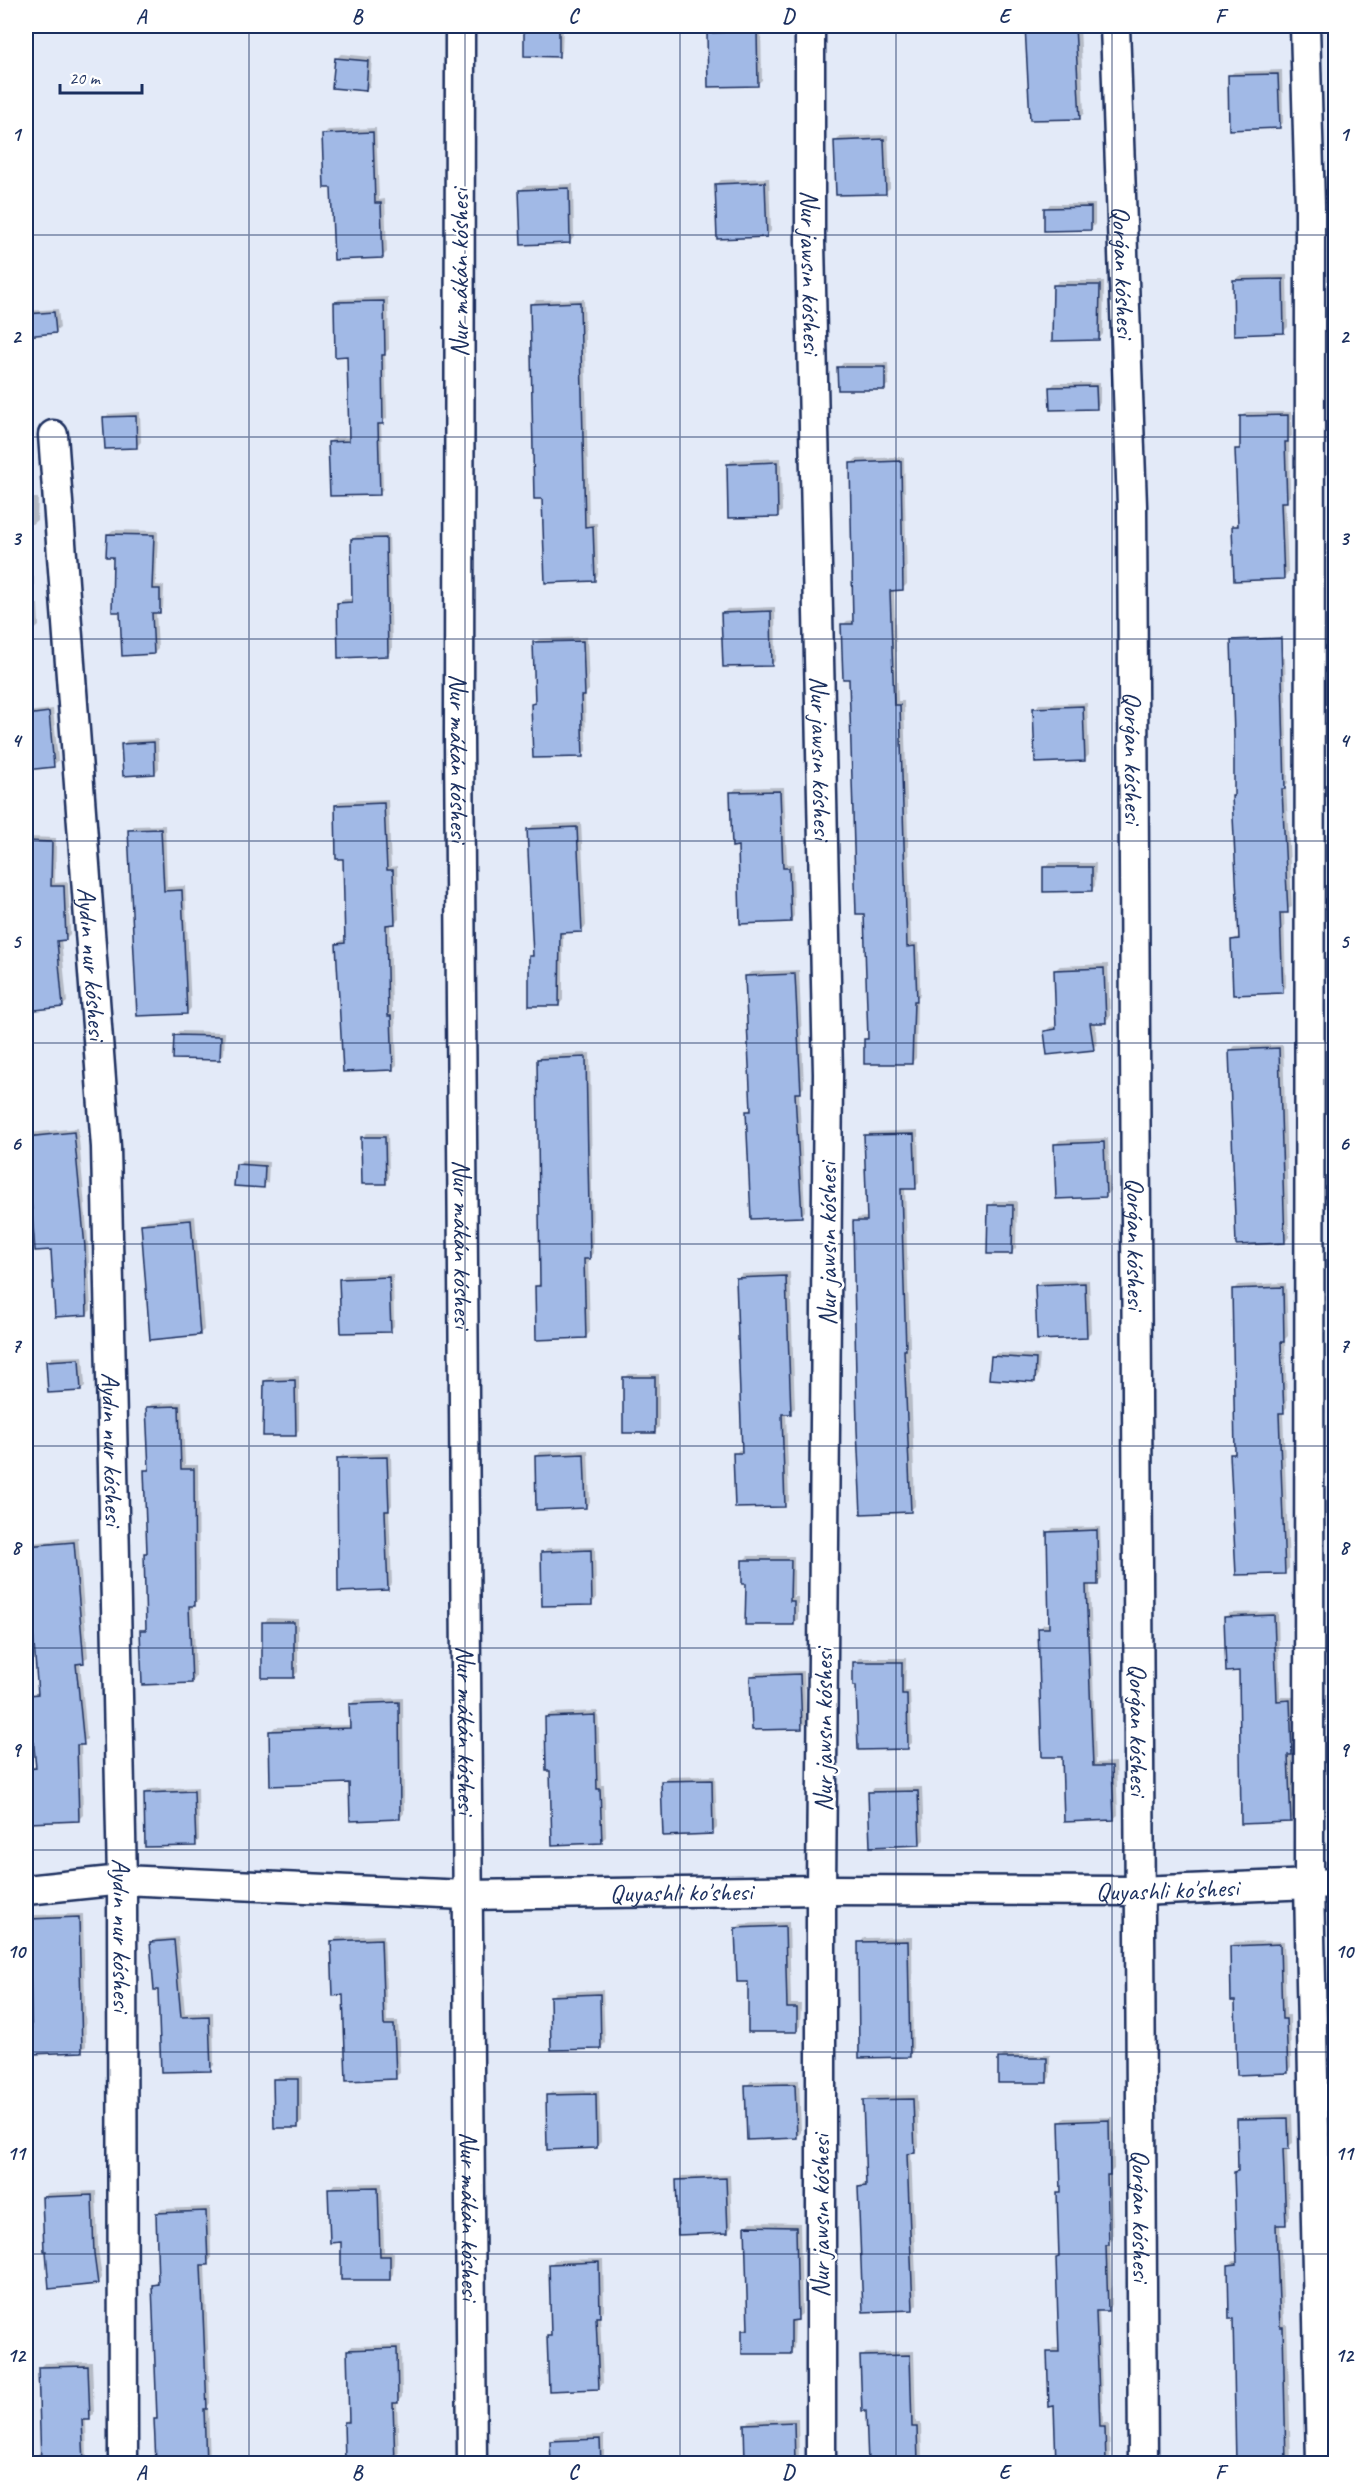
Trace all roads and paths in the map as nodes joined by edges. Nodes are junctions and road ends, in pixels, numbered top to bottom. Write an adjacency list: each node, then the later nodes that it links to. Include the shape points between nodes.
1 (460, 26): 11 (street, Nur mákán kóshesi, via 459,714)
2 (810, 26): 9 (street, Nur jawsın kóshesi, via 810,242 828,1074)
3 (1115, 26): 10 (street, Qorǵan kóshesi, via 1132,506)
4 (1305, 26): 7 (street, via 1310,241)
5 (53, 435): 6 (street, Aydın nur kóshesi, via 106,1147)
6 (122, 1880): 8 (street, Quyashli ko'shesi); 11 (street, Quyashli ko'shesi); 12 (street, Aydın nur kóshesi)
7 (1322, 1884): 10 (street, Quyashli ko'shesi); 16 (street)
8 (26, 1890)
9 (821, 1890): 10 (street, Quyashli ko'shesi); 11 (street, Quyashli ko'shesi); 14 (street, Nur jawsın kóshesi)
10 (1138, 1891): 15 (street, Qorǵan kóshesi)
11 (466, 1895): 13 (street, Nur mákán kóshesi)
12 (123, 2463)
13 (472, 2463)
14 (820, 2463)
15 (1143, 2463)
16 (1321, 2463)

